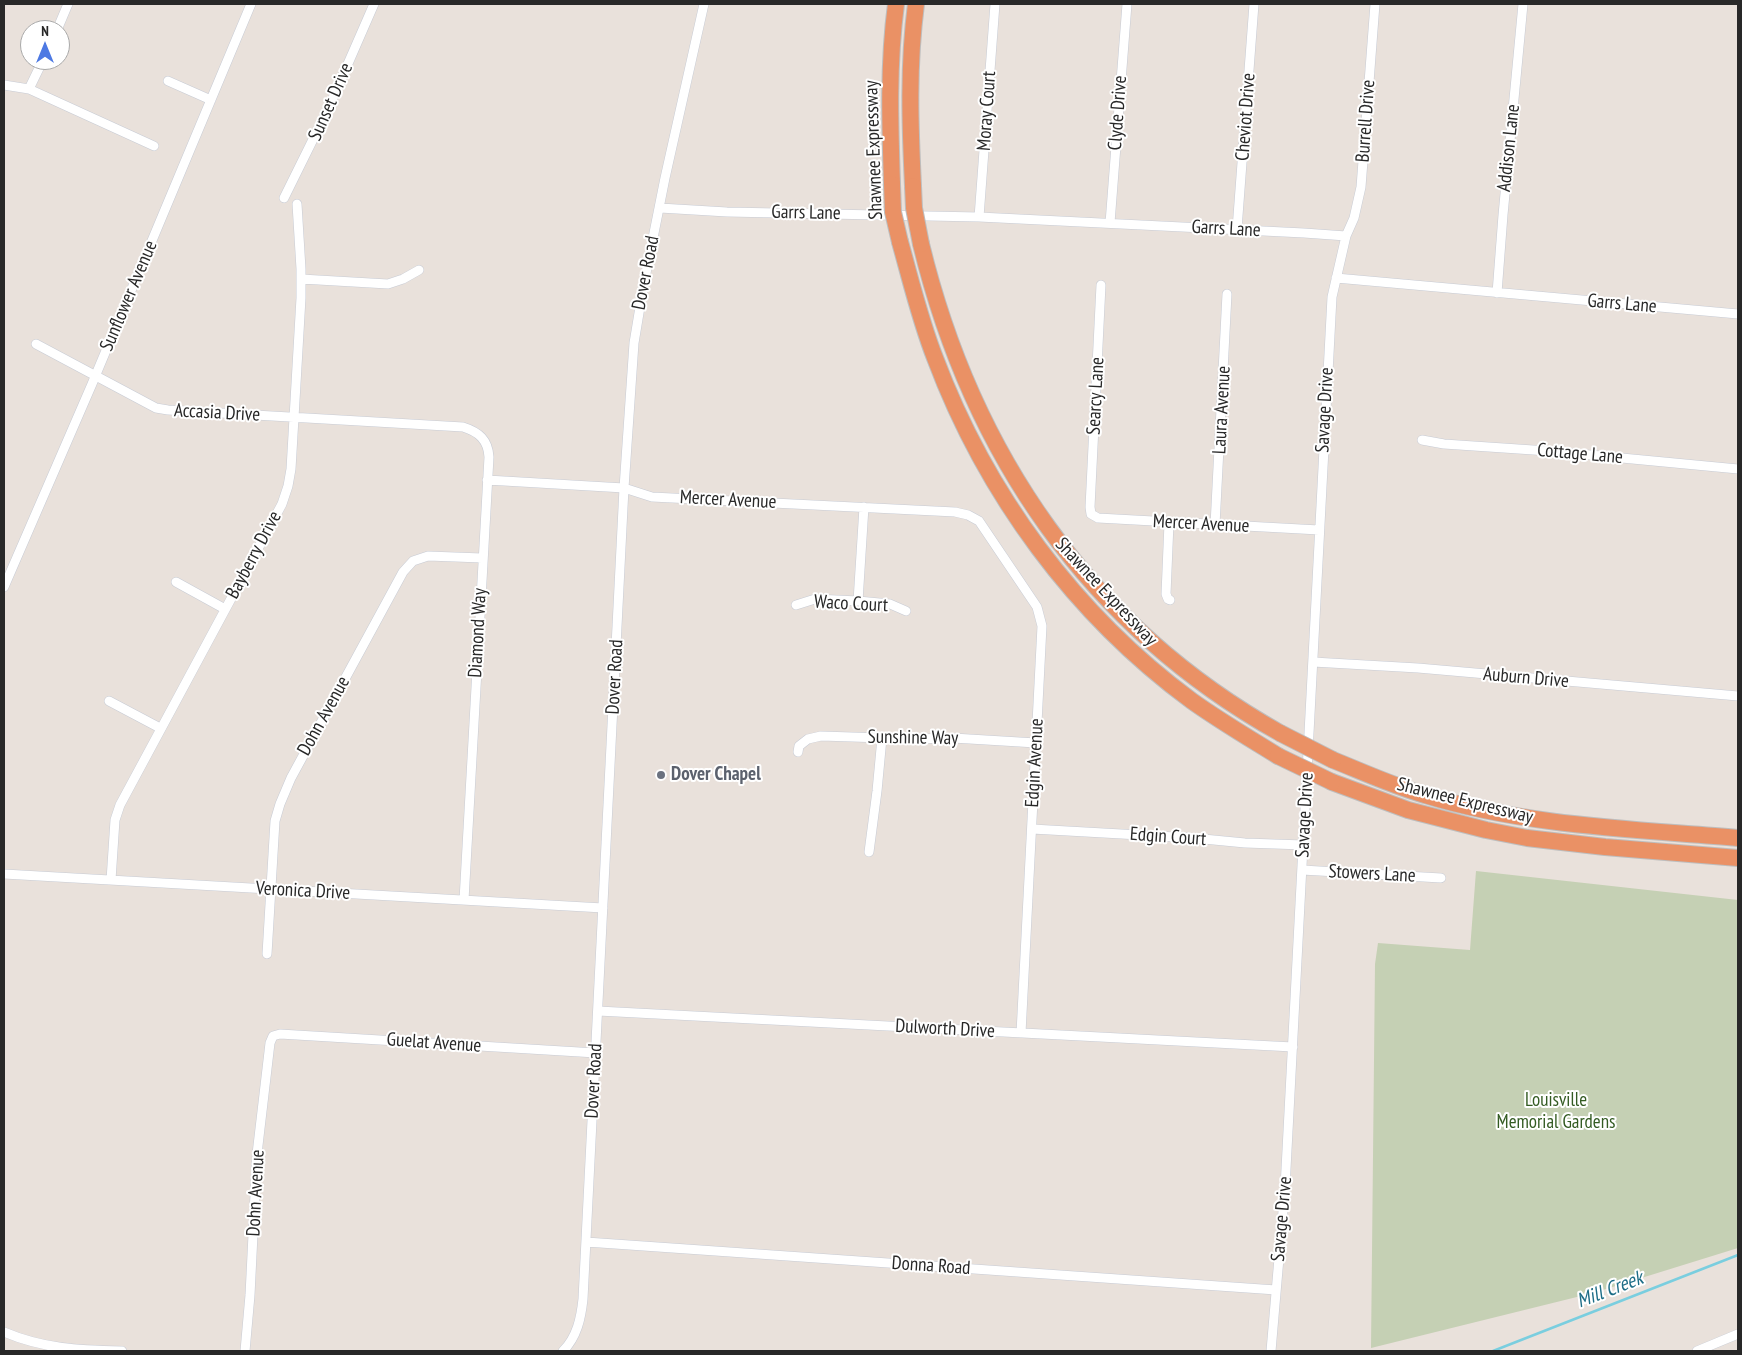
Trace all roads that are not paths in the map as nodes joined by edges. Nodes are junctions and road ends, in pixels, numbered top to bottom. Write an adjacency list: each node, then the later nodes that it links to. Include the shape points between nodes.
1 (68, 4): 12 (street)
2 (251, 4): 17 (street, Sunflower Avenue)
3 (374, 4): 19 (street, Sunset Drive, via 330,105)
4 (704, 4): 21 (street, Dover Road)
5 (896, 4): 66 (highway, Shawnee Expressway, bridge, via 890,85 893,212 918,308 960,418 990,474 1041,552 1099,619 1144,662 1219,720 1278,756 1332,782 1408,810 1527,838)
6 (916, 4): 63 (highway, Shawnee Expressway, bridge, via 909,107 914,208 921,244 950,342 996,446 1022,490 1050,531 1108,600 1154,644 1202,683 1254,718 1332,760 1389,783 1504,813 1591,826)
7 (995, 4): 22 (street, Moray Court)
8 (1127, 4): 23 (street, Clyde Drive)
9 (1254, 4): 24 (street, Cheviot Drive)
10 (1375, 4): 25 (street, Burrell Drive, via 1361,187)
11 (1523, 4): 30 (street, Addison Lane)
12 (61, 20)
13 (38, 70): 16 (street)
14 (168, 81): 17 (street)
15 (4, 85): 16 (street)
16 (29, 90): 18 (street)
17 (211, 100): 34 (street, Sunflower Avenue)
18 (154, 146)
19 (284, 198)
20 (297, 204): 28 (street, Bayberry Drive)
21 (660, 208): 22 (street, Garrs Lane); 40 (street, Dover Road, via 634,343)
22 (979, 217): 23 (street, Garrs Lane)
23 (1110, 223): 24 (street, Garrs Lane)
24 (1237, 229): 25 (street, Garrs Lane)
25 (1346, 236): 27 (street)
26 (419, 270): 28 (street, via 403,280 388,284)
27 (1336, 278): 30 (street, Garrs Lane); 46 (street, Savage Drive, via 1332,297)
28 (301, 279): 35 (street, Bayberry Drive)
29 (1101, 285): 42 (street, Searcy Lane)
30 (1497, 293): 32 (street, Garrs Lane)
31 (1227, 294): 45 (street, Laura Avenue)
32 (1738, 314)
33 (36, 344): 34 (street, Accasia Drive)
34 (95, 376): 35 (street, Accasia Drive, via 156,408); 49 (street, Sunflower Avenue)
35 (294, 417): 36 (street, Accasia Drive); 53 (street, Bayberry Drive, via 290,478 285,496)
36 (414, 424): 39 (street, Diamond Way, via 463,427 478,433 488,450)
37 (1422, 440): 38 (street, Cottage Lane)
38 (1738, 469)
39 (488, 480): 40 (street, Mercer Avenue); 47 (street, Diamond Way)
40 (624, 488): 41 (street, Mercer Avenue, via 652,497); 73 (street, Dover Road)
41 (864, 507): 43 (street, Mercer Avenue, via 955,512); 51 (street)
42 (1090, 507): 44 (street, Mercer Avenue, via 1091,514 1098,518)
43 (970, 516): 60 (street, Edgin Avenue, via 987,532 1040,615)
44 (1170, 523): 45 (street, Mercer Avenue); 50 (street, via 1166,594)
45 (1215, 525): 46 (street, Mercer Avenue)
46 (1319, 530): 55 (street, Savage Drive)
47 (482, 558): 71 (street, Dohn Avenue, via 428,556 413,560 402,572 285,789 275,821); 72 (street, Diamond Way)
48 (176, 582): 53 (street)
49 (4, 587)
50 (1170, 600)
51 (858, 601): 52 (street, Waco Court, via 815,599); 54 (street, Waco Court, via 890,604)
52 (796, 605)
53 (225, 609): 58 (street, Bayberry Drive)
54 (906, 611)
55 (1313, 662): 56 (street, Auburn Drive); 64 (street, Savage Drive)
56 (1738, 696)
57 (109, 701): 58 (street)
58 (160, 728): 70 (street, Bayberry Drive, via 120,806)
59 (882, 738): 60 (street, Sunshine Way); 61 (street, Sunshine Way, via 813,737 799,746); 65 (street)
60 (1036, 743): 62 (street, Edgin Avenue)
61 (798, 752)
62 (1032, 829): 64 (street, Edgin Court); 76 (street, Edgin Avenue)
63 (1738, 838)
64 (1304, 845): 67 (street, Savage Drive)
65 (869, 852)
66 (1738, 858)
67 (1302, 870): 69 (street, Stowers Lane); 78 (street, Savage Drive)
68 (4, 874): 70 (street, Veronica Drive)
69 (1442, 878)
70 (111, 880): 71 (street, Veronica Drive)
71 (270, 889): 72 (street, Veronica Drive); 74 (street, Dohn Avenue)
72 (464, 900): 73 (street, Veronica Drive)
73 (603, 908): 75 (street, Dover Road)
74 (267, 954)
75 (598, 1011): 76 (street, Dulworth Drive); 79 (street, Dover Road)
76 (1021, 1033): 78 (street, Dulworth Drive)
77 (273, 1036): 79 (street, Guelat Avenue); 86 (street, Dohn Avenue, via 257,1154)
78 (1293, 1047): 81 (street, Savage Drive)
79 (596, 1053): 80 (street, Dover Road)
80 (586, 1242): 81 (street, Donna Road); 87 (street, Dover Road, via 581,1314 576,1334)
81 (1276, 1290): 88 (street, Savage Drive)
82 (4, 1332): 84 (street)
83 (1738, 1334): 89 (street)
84 (68, 1350): 85 (street)
85 (122, 1351)
86 (245, 1351)
87 (563, 1351)
88 (1271, 1351)
89 (1697, 1351)

